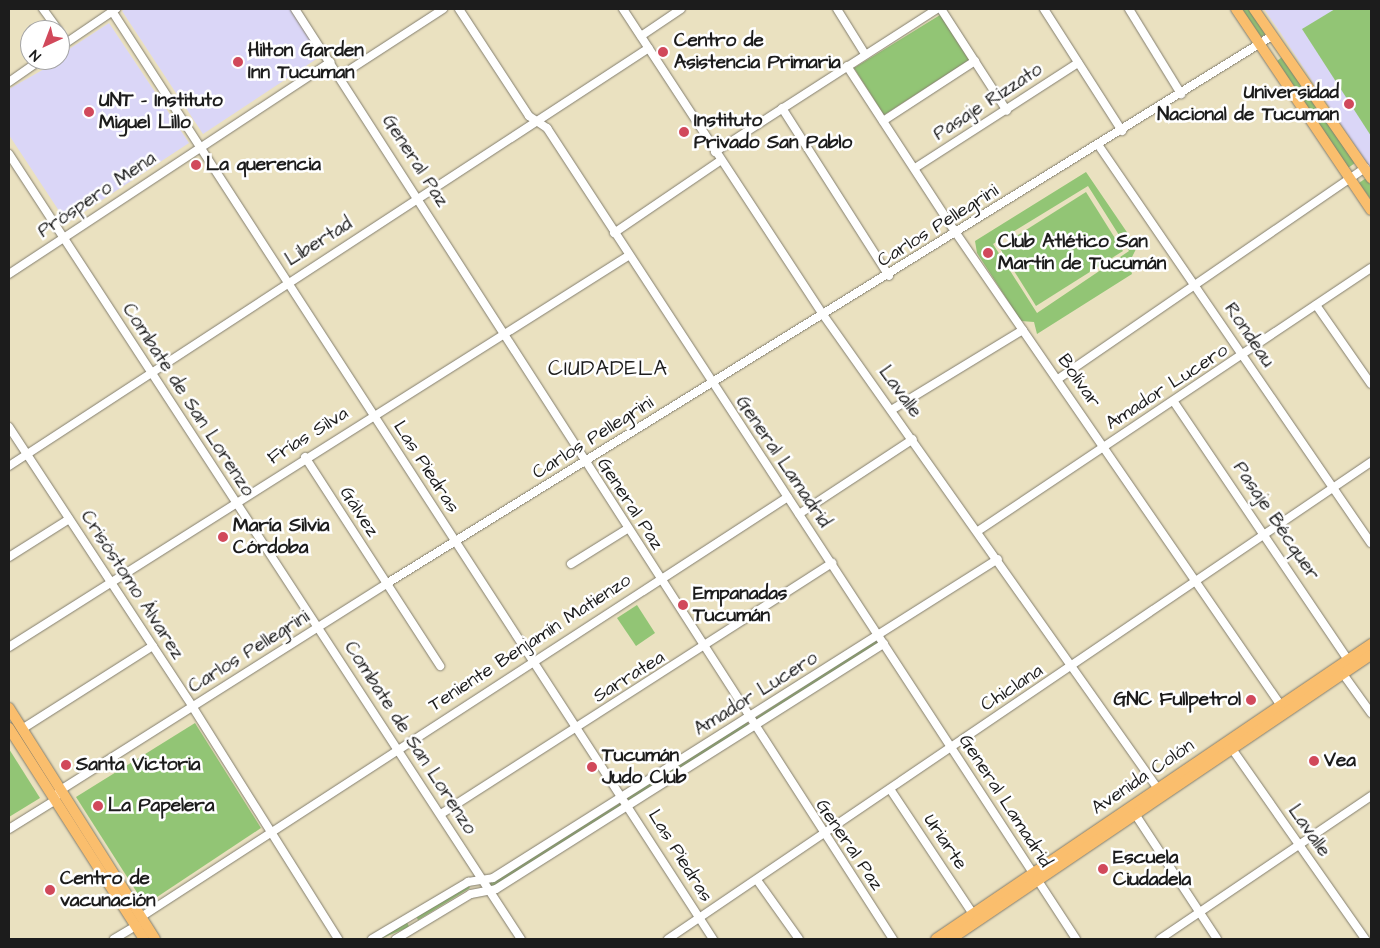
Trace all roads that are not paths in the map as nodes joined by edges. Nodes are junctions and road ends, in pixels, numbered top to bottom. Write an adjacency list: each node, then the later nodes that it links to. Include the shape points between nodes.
1 (43, 9): 15 (street)
2 (295, 9): 23 (street, General Paz)
3 (443, 9): 27 (street)
4 (459, 9): 33 (street, General Lamadrid, via 529,116)
5 (623, 9): 16 (street, Lavalle)
6 (681, 9): 16 (street)
7 (837, 9): 21 (street)
8 (937, 9): 21 (street)
9 (941, 9): 22 (street)
10 (1044, 9): 24 (street)
11 (1129, 9): 29 (street)
12 (1236, 9): 19 (main road)
13 (1254, 9): 17 (main road)
14 (114, 10): 18 (street); 35 (street, Las Piedras)
15 (51, 20)
16 (641, 36): 20 (street, Lavalle)
17 (1272, 36): 19 (street, Carlos Pellegrini); 41 (main road)
18 (70, 40)
19 (1260, 44): 29 (street, Carlos Pellegrini); 42 (main road)
20 (649, 48): 33 (street, Libertad); 37 (street, Lavalle)
21 (865, 54): 25 (street)
22 (975, 61): 31 (street); 32 (street)
23 (330, 62): 27 (street, General Paz); 35 (street, Próspero Mena)
24 (1078, 63): 31 (street, Pasaje Rizzato); 34 (street)
25 (847, 66): 30 (street); 32 (street, Bolívar)
26 (26, 70): 28 (street)
27 (340, 76): 44 (street, General Paz)
28 (9, 82)
29 (1181, 94): 34 (street, Carlos Pellegrini)
30 (782, 108): 37 (street); 52 (street)
31 (1007, 111): 40 (street, Pasaje Rizzato)
32 (883, 121): 40 (street, Bolívar)
33 (538, 122): 44 (street, Libertad); 46 (street, General Lamadrid, via 547,128)
34 (1122, 131): 36 (street, Carlos Pellegrini)
35 (200, 146): 48 (street, Próspero Mena); 53 (street, Las Piedras)
36 (1098, 146): 47 (street, Carlos Pellegrini); 54 (street, Rondeau)
37 (715, 152): 39 (street, Lavalle)
38 (9, 154): 48 (street, Combate de San Lorenzo)
39 (720, 161): 46 (street); 56 (street, Lavalle)
40 (915, 168): 47 (street, Bolívar)
41 (1365, 168): 42 (street); 43 (main road)
42 (1351, 178): 45 (main road); 54 (street)
43 (1371, 178)
44 (419, 198): 53 (street, Libertad); 58 (street, General Paz)
45 (1371, 210)
46 (614, 233): 49 (street, General Lamadrid)
47 (956, 234): 52 (street, Carlos Pellegrini); 57 (street, Bolívar)
48 (63, 237): 51 (street, Próspero Mena); 60 (street, Combate de San Lorenzo)
49 (628, 256): 58 (street, Frías Silva); 63 (street, General Lamadrid)
50 (1371, 268): 55 (street, Amador Lucero)
51 (9, 274)
52 (889, 276): 56 (street, Carlos Pellegrini)
53 (286, 282): 60 (street, Libertad); 66 (street, Las Piedras)
54 (1197, 286): 59 (street, Rondeau); 61 (street)
55 (1316, 306): 59 (street, Amador Lucero); 62 (street)
56 (824, 316): 63 (street, Carlos Pellegrini); 65 (street, Lavalle)
57 (1023, 330): 61 (street, Bolívar); 65 (street)
58 (503, 333): 66 (street, Frías Silva); 73 (street, General Paz)
59 (1244, 356): 64 (street, Amador Lucero); 75 (street, Rondeau)
60 (152, 374): 70 (street, Libertad); 77 (street, Combate de San Lorenzo)
61 (1058, 379): 69 (street, Bolívar)
62 (1371, 384)
63 (710, 385): 73 (street, Carlos Pellegrini); 76 (street, General Lamadrid)
64 (1174, 402): 69 (street, Amador Lucero); 82 (street, Pasaje Bécquer)
65 (893, 409): 68 (street, Lavalle)
66 (372, 414): 71 (street, Frías Silva); 83 (street, Las Piedras)
67 (9, 427): 70 (street, Crisóstomo Álvarez)
68 (913, 439): 78 (street); 81 (street, Lavalle)
69 (1105, 446): 81 (street, Amador Lucero); 90 (street, Bolívar)
70 (26, 454): 74 (street, Libertad); 79 (street, Crisóstomo Álvarez)
71 (305, 457): 77 (street, Frías Silva); 92 (street, Gálvez)
72 (1371, 462): 75 (street, Chiclana)
73 (584, 463): 80 (street, General Paz); 83 (street, Carlos Pellegrini)
74 (9, 466)
75 (1334, 486): 82 (street, Chiclana); 84 (street, Rondeau)
76 (788, 497): 78 (street, General Lamadrid); 89 (street, Teniente Benjamín Matienzo)
77 (235, 501): 91 (street, Frías Silva); 93 (street, Combate de San Lorenzo)
78 (799, 514): 87 (street, General Lamadrid)
79 (69, 519): 85 (street); 91 (street, Crisóstomo Álvarez)
80 (627, 529): 88 (street); 89 (street, General Paz)
81 (978, 530): 86 (street, Lavalle)
82 (1265, 533): 90 (street, Chiclana); 101 (street, Pasaje Bécquer)
83 (454, 542): 92 (street, Carlos Pellegrini); 102 (street, Las Piedras)
84 (1371, 543)
85 (9, 557)
86 (998, 559): 94 (street, Amador Lucero); 104 (street, Lavalle)
87 (832, 563): 94 (street, General Lamadrid); 99 (street, Sarratea)
88 (571, 564)
89 (659, 578): 99 (street, General Paz); 102 (street, Teniente Benjamín Matienzo)
90 (1198, 580): 104 (street, Chiclana); 108 (street, Bolívar)
91 (110, 581): 97 (street, Crisóstomo Álvarez); 98 (street, Frías Silva)
92 (386, 584): 93 (street, Carlos Pellegrini); 103 (street, Gálvez)
93 (319, 627): 106 (street, Carlos Pellegrini); 117 (street, Combate de San Lorenzo)
94 (879, 635): 95 (street, General Lamadrid); 110 (street, Amador Lucero)
95 (884, 644): 114 (street, Amador Lucero); 116 (street, General Lamadrid)
96 (1371, 644): 101 (main road, Avenida Colón)
97 (153, 646): 106 (street, Crisóstomo Álvarez); 113 (street)
98 (9, 647)
99 (704, 648): 110 (street, General Paz); 112 (street, Sarratea)
100 (1371, 655): 105 (main road, Avenida Colón)
101 (1348, 660): 108 (main road, Avenida Colón)
102 (532, 662): 112 (street, Las Piedras); 117 (street, Teniente Benjamín Matienzo)
103 (440, 666)
104 (1074, 667): 116 (street, Chiclana); 118 (street, Lavalle)
105 (1343, 674): 108 (main road, Avenida Colón); 109 (street)
106 (192, 706): 120 (street, Carlos Pellegrini); 128 (street, Crisóstomo Álvarez)
107 (9, 708): 113 (main road)
108 (1284, 709): 115 (main road, Avenida Colón)
109 (1371, 713)
110 (748, 718): 114 (street, General Paz); 122 (street, Amador Lucero)
111 (9, 728): 123 (main road)
112 (578, 728): 122 (street, Las Piedras); 125 (street, Sarratea)
113 (22, 729): 120 (main road)
114 (754, 729): 124 (street, Amador Lucero); 129 (street, General Paz)
115 (1230, 746): 118 (main road, Avenida Colón); 126 (main road, Avenida Colón); 130 (street, Lavalle)
116 (950, 748): 119 (street, Chiclana); 131 (street, General Lamadrid)
117 (398, 749): 125 (street, Combate de San Lorenzo); 128 (street, Teniente Benjamín Matienzo)
118 (1158, 788): 131 (main road, Avenida Colón)
119 (890, 789): 129 (street, Chiclana); 136 (street, Uriarte)
120 (59, 791): 123 (street); 139 (main road)
121 (1371, 796): 130 (street)
122 (624, 797): 124 (street, Las Piedras); 132 (street, Amador Lucero)
123 (54, 802): 127 (street); 139 (main road)
124 (629, 807): 134 (street, Amador Lucero); 138 (street, Las Piedras)
125 (441, 814): 132 (street, Combate de San Lorenzo)
126 (1135, 814): 131 (main road, Avenida Colón); 135 (street)
127 (9, 829)
128 (272, 832): 139 (street, Teniente Benjamín Matienzo); 145 (street, Crisóstomo Álvarez)
129 (823, 835): 133 (street, Chiclana); 152 (street, General Paz)
130 (1300, 845): 135 (street); 158 (street, Lavalle)
131 (1035, 877): 136 (main road, Avenida Colón); 154 (main road, Avenida Colón); 155 (street, General Lamadrid)
132 (483, 880): 134 (street, Combate de San Lorenzo); 137 (street, Amador Lucero, via 468,882)
133 (757, 880): 138 (street, Chiclana); 151 (street)
134 (490, 891): 140 (street, Amador Lucero, via 471,894); 148 (street, Combate de San Lorenzo)
135 (1200, 913): 156 (street); 157 (street)
136 (974, 914): 153 (main road, Avenida Colón)
137 (409, 917): 140 (street); 146 (street, Amador Lucero)
138 (700, 919): 149 (street, Chiclana); 150 (street, Las Piedras)
139 (138, 922): 142 (street, Teniente Benjamín Matienzo); 143 (main road); 144 (main road)
140 (415, 927): 147 (street, Amador Lucero)
141 (1371, 935): 158 (street)
142 (114, 939)
143 (144, 939)
144 (156, 939)
145 (338, 939)
146 (372, 939)
147 (396, 939)
148 (521, 939)
149 (668, 939)
150 (713, 939)
151 (799, 939)
152 (893, 939)
153 (936, 939)
154 (951, 939)
155 (1076, 939)
156 (1160, 939)
157 (1217, 939)
158 (1365, 939)

